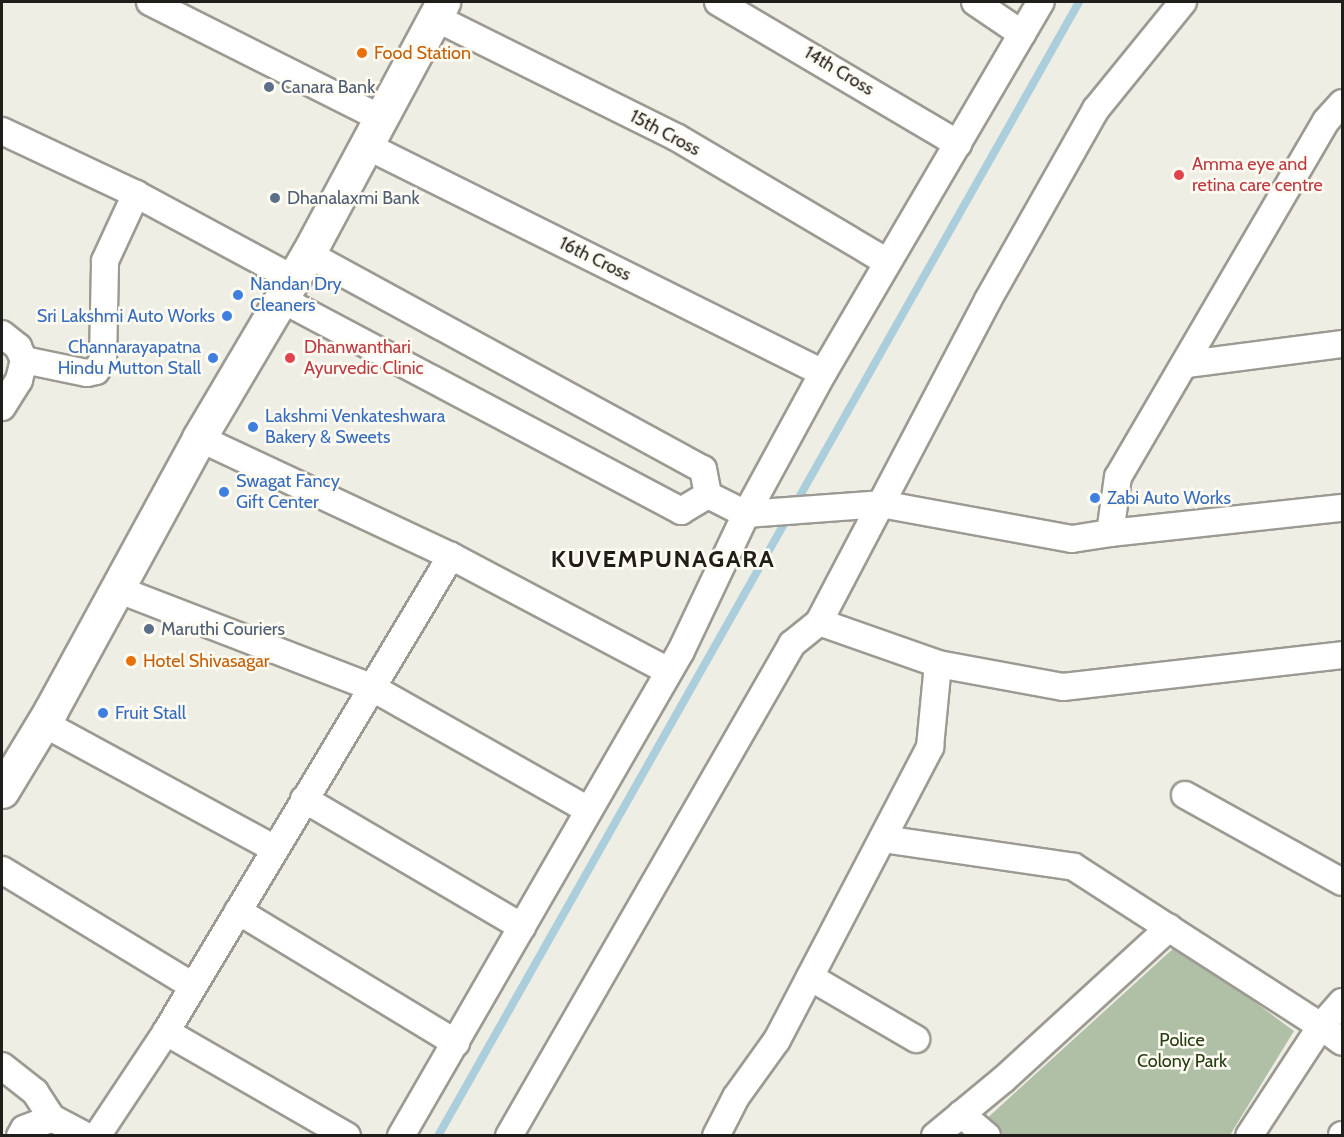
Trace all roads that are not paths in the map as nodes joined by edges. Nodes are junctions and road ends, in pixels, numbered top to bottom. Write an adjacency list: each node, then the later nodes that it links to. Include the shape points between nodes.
1 (150, 2): 10 (street, 16th Cross)
2 (718, 2): 11 (street, 14th Cross)
3 (975, 2): 7 (street)
4 (1041, 2): 7 (street)
5 (1183, 2): 23 (street, via 1096,109 988,300)
6 (439, 10): 10 (street); 13 (street, 15th Cross, via 676,137)
7 (1022, 34): 11 (street)
8 (1342, 103): 18 (street, via 1326,121)
9 (2, 131): 12 (street)
10 (374, 132): 14 (street); 19 (street, 16th Cross)
11 (958, 144): 13 (street)
12 (136, 194): 14 (street); 17 (street, via 105,261 103,360 96,370 87,373)
13 (887, 262): 19 (street)
14 (294, 277): 21 (street); 22 (street, via 703,469); 22 (street, via 681,511)
15 (2, 334): 17 (street, via 18,347)
16 (1342, 344): 18 (street)
17 (24, 360): 20 (street, via 19,380)
18 (1188, 364): 26 (street, via 1118,477)
19 (823, 373): 25 (street)
20 (2, 407)
21 (200, 438): 27 (street); 28 (street)
22 (708, 495): 25 (street)
23 (881, 504): 25 (street); 26 (street, via 1072,539); 29 (street)
24 (1342, 508): 26 (street)
25 (757, 512): 32 (street)
26 (1110, 533)
27 (451, 556): 32 (street); 33 (street)
28 (117, 589): 33 (street); 34 (street)
29 (819, 622): 31 (street); 62 (street, via 792,644)
30 (1342, 655): 31 (street, via 1063,687)
31 (938, 664): 39 (street, via 930,747)
32 (668, 671): 38 (street)
33 (370, 687): 37 (street); 38 (street)
34 (43, 723): 35 (street); 40 (street)
35 (2, 791)
36 (1185, 795): 42 (street)
37 (304, 799): 40 (street); 44 (street)
38 (587, 809): 44 (street)
39 (883, 840): 45 (street, via 1074,867); 46 (street)
40 (275, 849): 43 (street)
41 (2, 870): 47 (street)
42 (1342, 882)
43 (238, 911): 47 (street); 53 (street)
44 (522, 927): 53 (street)
45 (1169, 928): 49 (street); 55 (street)
46 (810, 977): 51 (street); 63 (street, via 777,1040 736,1097)
47 (193, 986): 50 (street)
48 (1342, 1002): 49 (street)
49 (1321, 1026): 52 (street); 66 (street)
50 (166, 1032): 59 (street); 60 (street)
51 (916, 1039)
52 (1342, 1042)
53 (456, 1043): 61 (street)
54 (2, 1066): 56 (street, via 35,1092)
55 (961, 1114): 64 (street); 65 (street)
56 (52, 1118): 57 (street, via 24,1129); 58 (street)
57 (20, 1136)
58 (86, 1136)
59 (97, 1136)
60 (347, 1136)
61 (401, 1136)
62 (509, 1136)
63 (716, 1136)
64 (935, 1136)
65 (987, 1136)
66 (1249, 1136)

